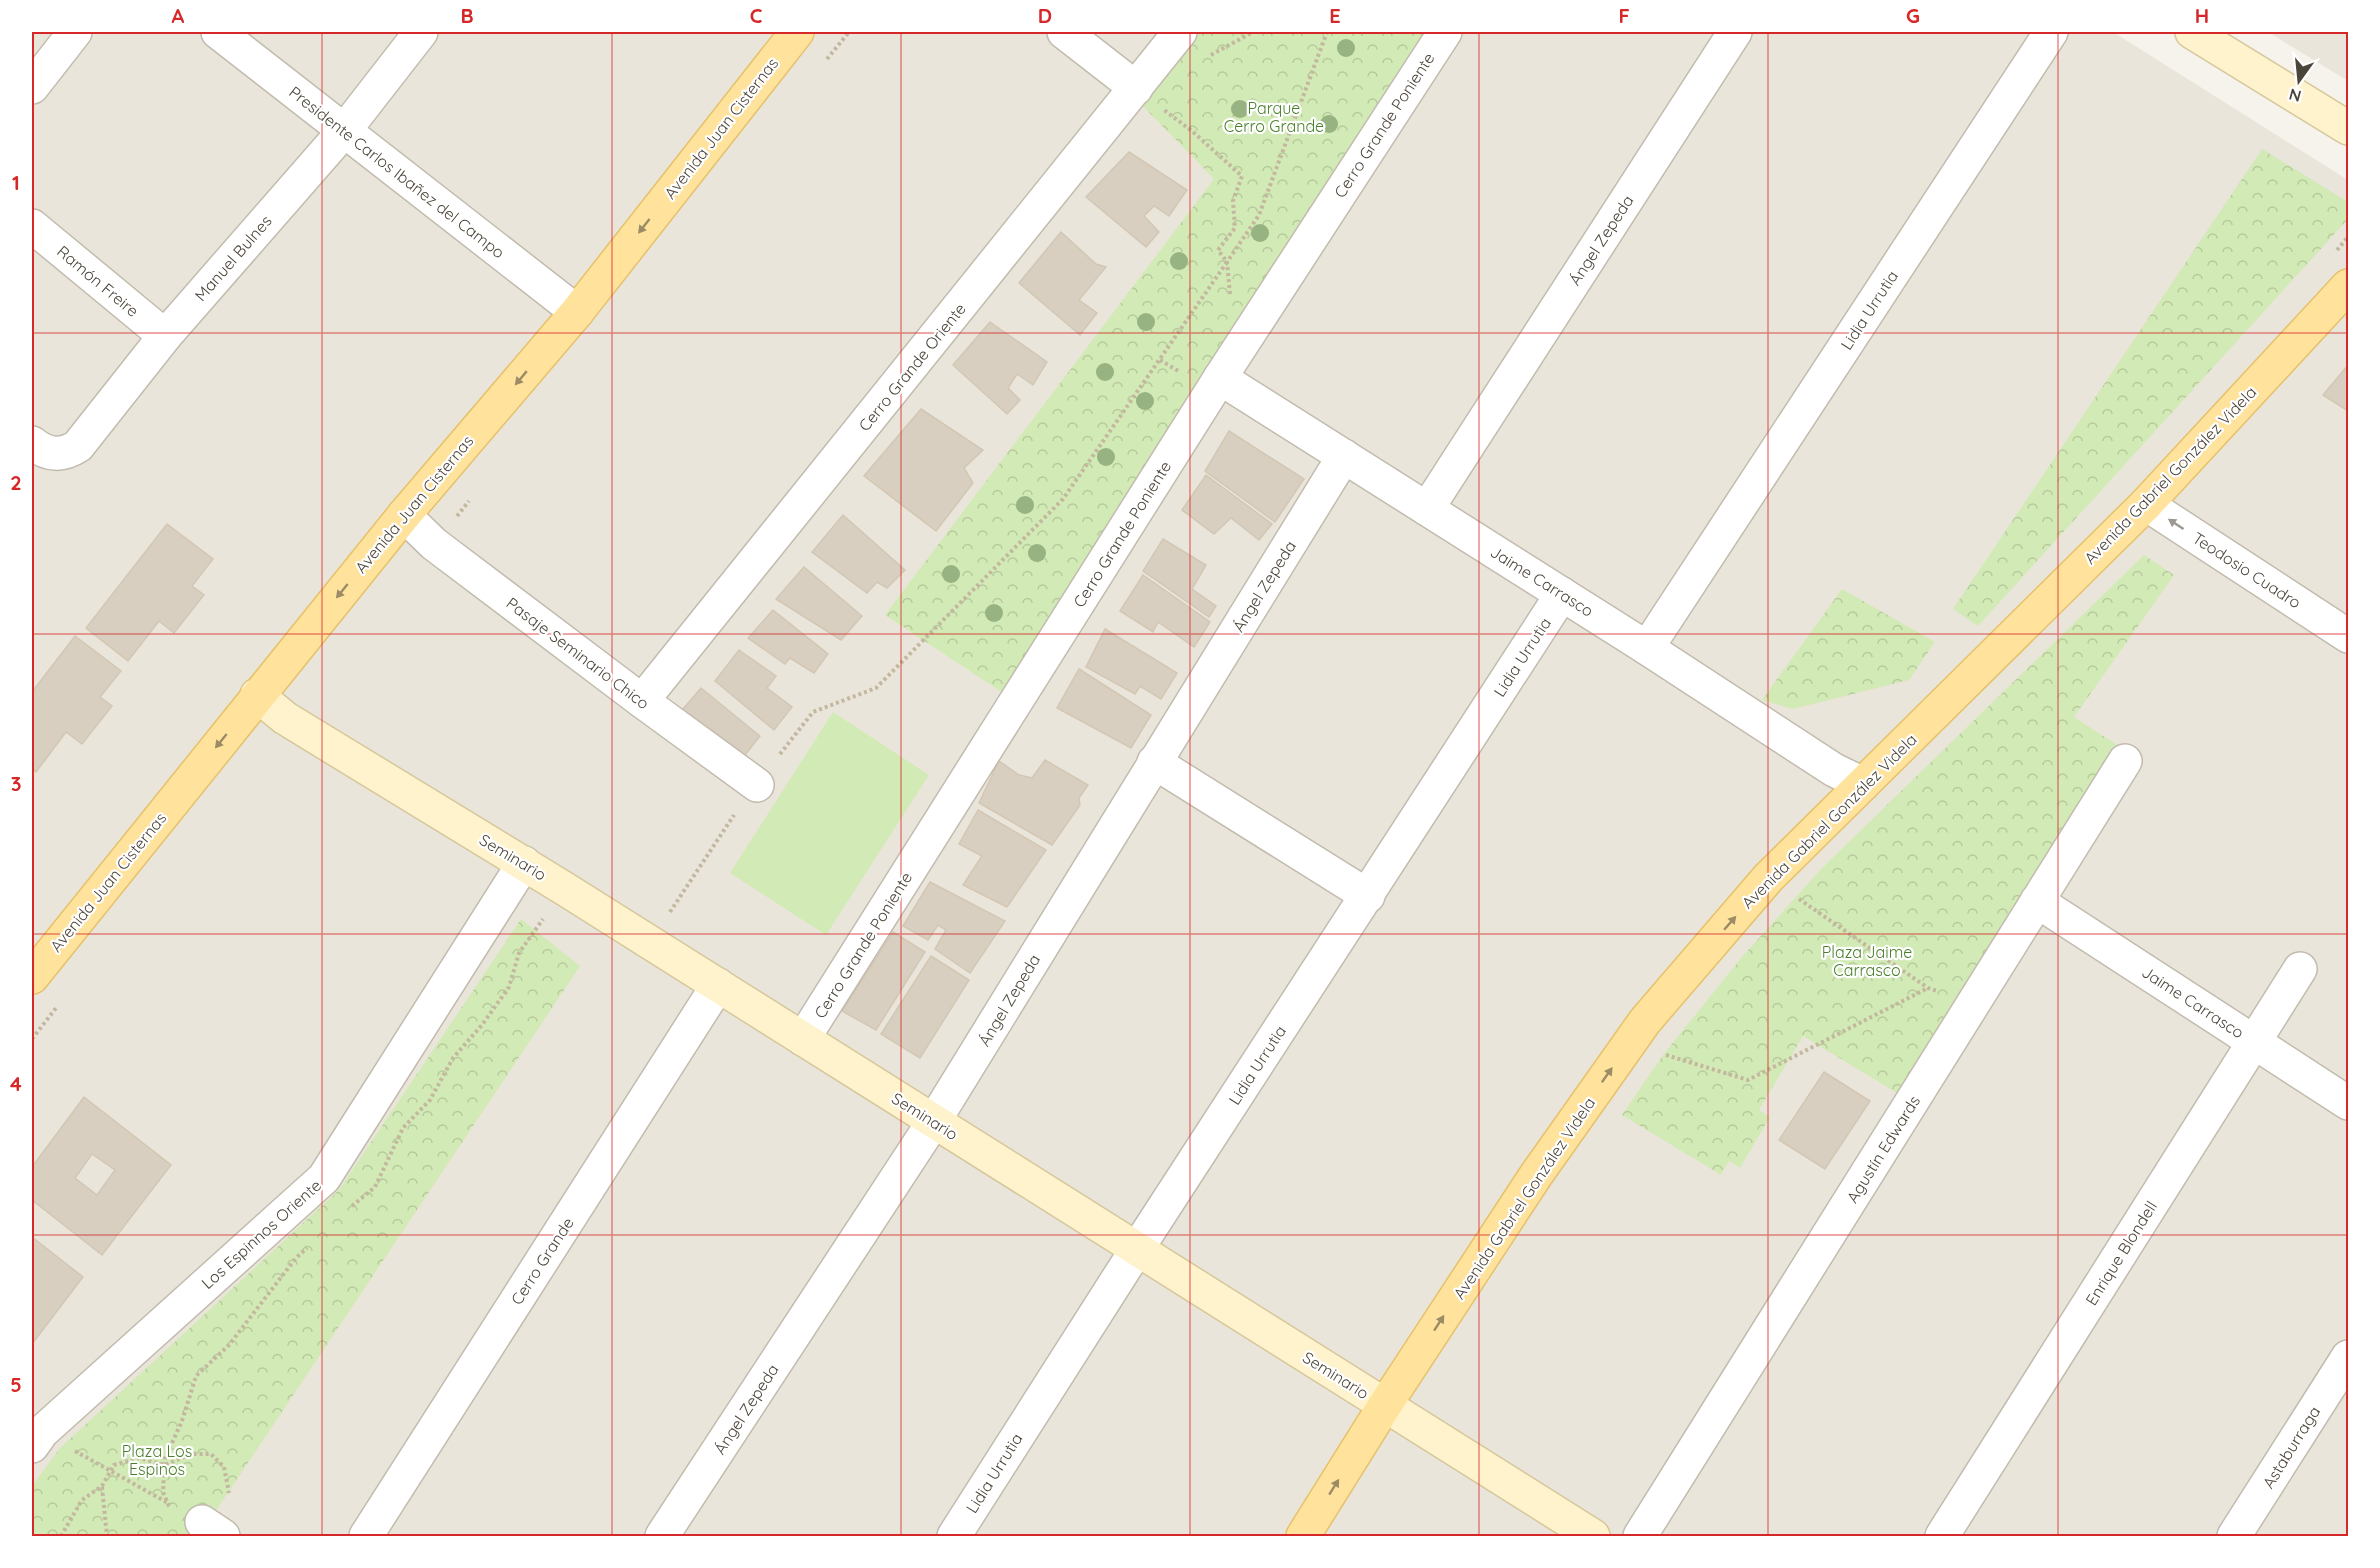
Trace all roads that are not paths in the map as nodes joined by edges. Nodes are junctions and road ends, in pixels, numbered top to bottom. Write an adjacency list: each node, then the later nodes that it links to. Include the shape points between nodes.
1 (75, 32): 11 (street)
2 (218, 32): 14 (street, Presidente Carlos Ibañez del Campo)
3 (421, 32): 14 (street, Manuel Bulnes)
4 (797, 32): 17 (main road, Avenida Juan Cisternas, one-way to 17)
5 (1064, 32): 12 (street)
6 (1180, 32): 12 (street, Cerro Grande Oriente)
7 (1445, 32): 19 (street, Cerro Grande Poniente)
8 (1735, 32): 23 (street, Ángel Zepeda)
9 (2051, 32): 27 (street, Lidia Urrutia)
10 (2192, 32): 13 (street)
11 (32, 87)
12 (1136, 88): 29 (street, Cerro Grande Oriente)
13 (2349, 128)
14 (344, 131): 17 (street, Presidente Carlos Ibañez del Campo); 18 (street, Manuel Bulnes)
15 (32, 226): 18 (street, Ramón Freire)
16 (2349, 286): 22 (main road, Avenida Gabriel González Videla)
17 (577, 312): 24 (main road, Avenida Juan Cisternas, one-way to 24)
18 (165, 336): 20 (street, Manuel Bulnes, via 78,446 56,455)
19 (1220, 378): 21 (street, Jaime Carrasco); 40 (street, Cerro Grande Poniente)
20 (32, 443)
21 (1344, 456): 23 (street, Jaime Carrasco); 31 (street, Ángel Zepeda)
22 (2146, 504): 26 (street, Teodosio Cuadro, one-way to 22); 32 (main road, Avenida Gabriel González Videla)
23 (1427, 509): 25 (street, Jaime Carrasco)
24 (404, 515): 28 (main road, Avenida Juan Cisternas, one-way to 28); 29 (street, Pasaje Seminario Chico, via 434,544)
25 (1562, 594): 27 (street, Jaime Carrasco); 35 (street, Lidia Urrutia)
26 (2349, 636)
27 (1647, 648): 32 (street, Jaime Carrasco, via 1834,770)
28 (257, 695): 34 (street, Seminario, via 285,718); 38 (main road, Avenida Juan Cisternas, one-way to 38)
29 (642, 701): 33 (street, Pasaje Seminario Chico)
30 (2125, 761): 36 (street, Agustín Edwards)
31 (1154, 762): 35 (street); 43 (street, Ángel Zepeda)
32 (1863, 784): 46 (main road, Avenida Gabriel González Videla, one-way to 32, via 1536,1176 1645,1021 1768,878)
33 (757, 785)
34 (524, 863): 39 (street, Seminario); 47 (street, Los Espinnos Oriente, via 324,1178)
35 (1368, 896): 44 (street, Lidia Urrutia)
36 (2037, 901): 41 (street, Jaime Carrasco); 53 (street, Agustín Edwards)
37 (2300, 969): 41 (street, Enrique Blondell)
38 (32, 977)
39 (718, 984): 40 (street, Seminario); 48 (street, Cerro Grande)
40 (803, 1039): 43 (street, Seminario)
41 (2254, 1042): 42 (street, Jaime Carrasco); 54 (street, Enrique Blondell)
42 (2349, 1103)
43 (934, 1121): 44 (street, Seminario); 49 (street, Ángel Zepeda)
44 (1137, 1249): 46 (street, Seminario); 50 (street, Lidia Urrutia)
45 (2349, 1357): 55 (street, Astaburraga)
46 (1385, 1406): 51 (main road, Avenida Gabriel González Videla, one-way to 46); 52 (street, Seminario)
47 (35, 1434)
48 (366, 1536)
49 (662, 1536)
50 (954, 1536)
51 (1302, 1536)
52 (1593, 1536)
53 (1640, 1536)
54 (1942, 1536)
55 (2234, 1536)

